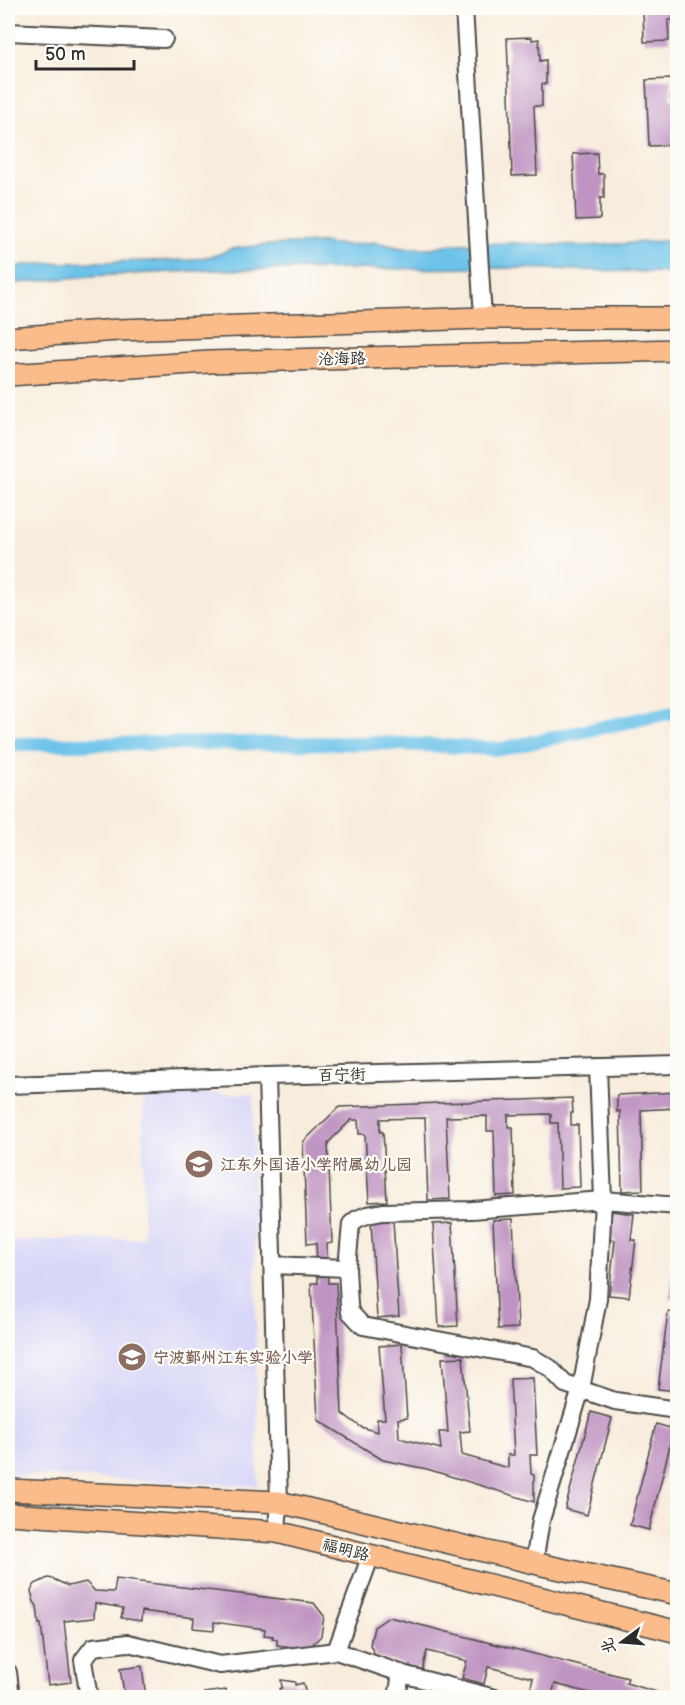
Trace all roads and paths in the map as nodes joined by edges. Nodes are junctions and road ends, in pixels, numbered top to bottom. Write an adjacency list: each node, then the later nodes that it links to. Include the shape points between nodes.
1 (464, 8): 4 (street)
2 (8, 32): 3 (street)
3 (164, 39)
4 (483, 318): 5 (main road); 6 (main road, via 118,330)
5 (678, 318)
6 (8, 338)
7 (678, 350): 8 (main road, 沧海路, via 208,362)
8 (8, 375)
9 (678, 1065): 10 (street, 百宁街)
10 (598, 1067): 11 (street, 百宁街); 13 (street)
11 (267, 1076): 12 (street, 百宁街); 15 (street)
12 (8, 1085)
13 (603, 1200): 14 (street); 16 (street, via 367,1215 351,1224); 17 (street, via 598,1299)
14 (678, 1206)
15 (272, 1265): 16 (street); 20 (street)
16 (347, 1268): 17 (street, via 350,1312 363,1326 533,1358 565,1384)
17 (581, 1389): 18 (street, via 615,1401); 24 (street, via 541,1520)
18 (678, 1407)
19 (8, 1490): 20 (main road, 福明路)
20 (279, 1502): 22 (street); 24 (main road, 福明路)
21 (8, 1514): 22 (main road, 福明路)
22 (277, 1532): 23 (main road, 福明路)
23 (371, 1555): 26 (main road, 福明路); 27 (street)
24 (534, 1563): 25 (main road, 福明路)
25 (678, 1594)
26 (678, 1632)
27 (336, 1651): 29 (street); 31 (street, via 220,1665 128,1643 93,1647 83,1660)
28 (8, 1672): 30 (street)
29 (401, 1673): 32 (street); 33 (street)
30 (11, 1698)
31 (89, 1698)
32 (397, 1698)
33 (495, 1698)

